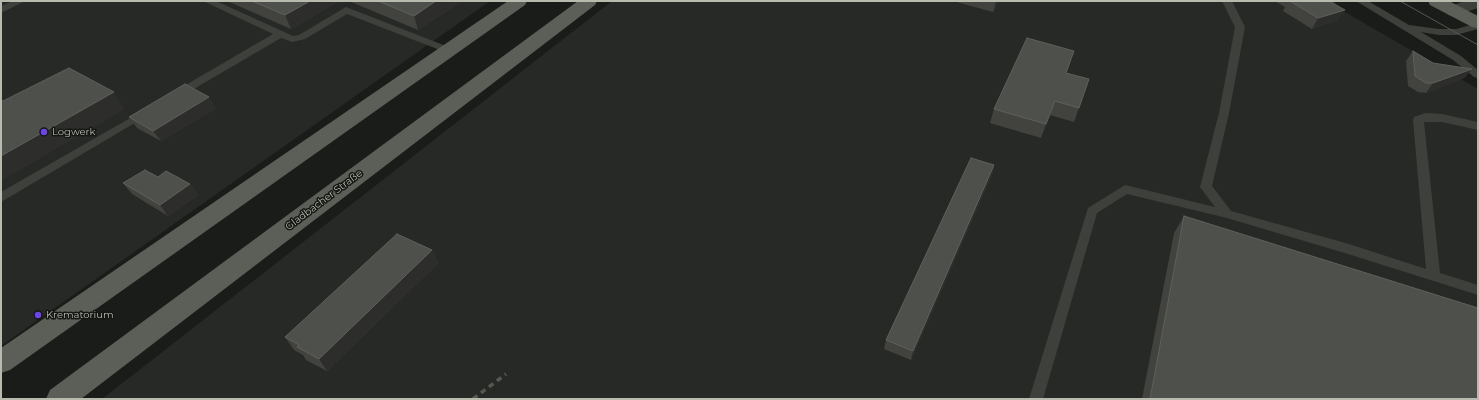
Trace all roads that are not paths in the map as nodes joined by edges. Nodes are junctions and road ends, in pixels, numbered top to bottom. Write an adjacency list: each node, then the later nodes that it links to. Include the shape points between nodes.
1 (20, 1): 9 (lane)
2 (208, 1): 14 (lane)
3 (519, 1): 15 (main road)
4 (589, 1): 25 (main road, Gladbacher Straße)
5 (1226, 1): 21 (lane, via 1240,27 1224,113 1206,187)
6 (1361, 1): 12 (lane)
7 (1436, 1): 10 (main road)
8 (1477, 3): 10 (street)
9 (1, 10)
10 (1454, 11): 11 (main road)
11 (1478, 23)
12 (1403, 25): 13 (lane, via 1439,32 1464,31); 16 (lane, via 1457,58)
13 (1478, 26)
14 (280, 34): 15 (lane, via 292,39 302,37 346,10); 17 (lane)
15 (448, 50): 24 (main road)
16 (1478, 75)
17 (166, 100)
18 (153, 108): 20 (lane)
19 (1478, 126): 22 (lane, via 1442,118 1425,117 1418,120)
20 (1, 198)
21 (1227, 214): 22 (lane); 26 (lane, via 1125,189 1092,210)
22 (1434, 276): 23 (lane)
23 (1478, 290)
24 (1, 362)
25 (60, 399)
26 (1036, 399)

